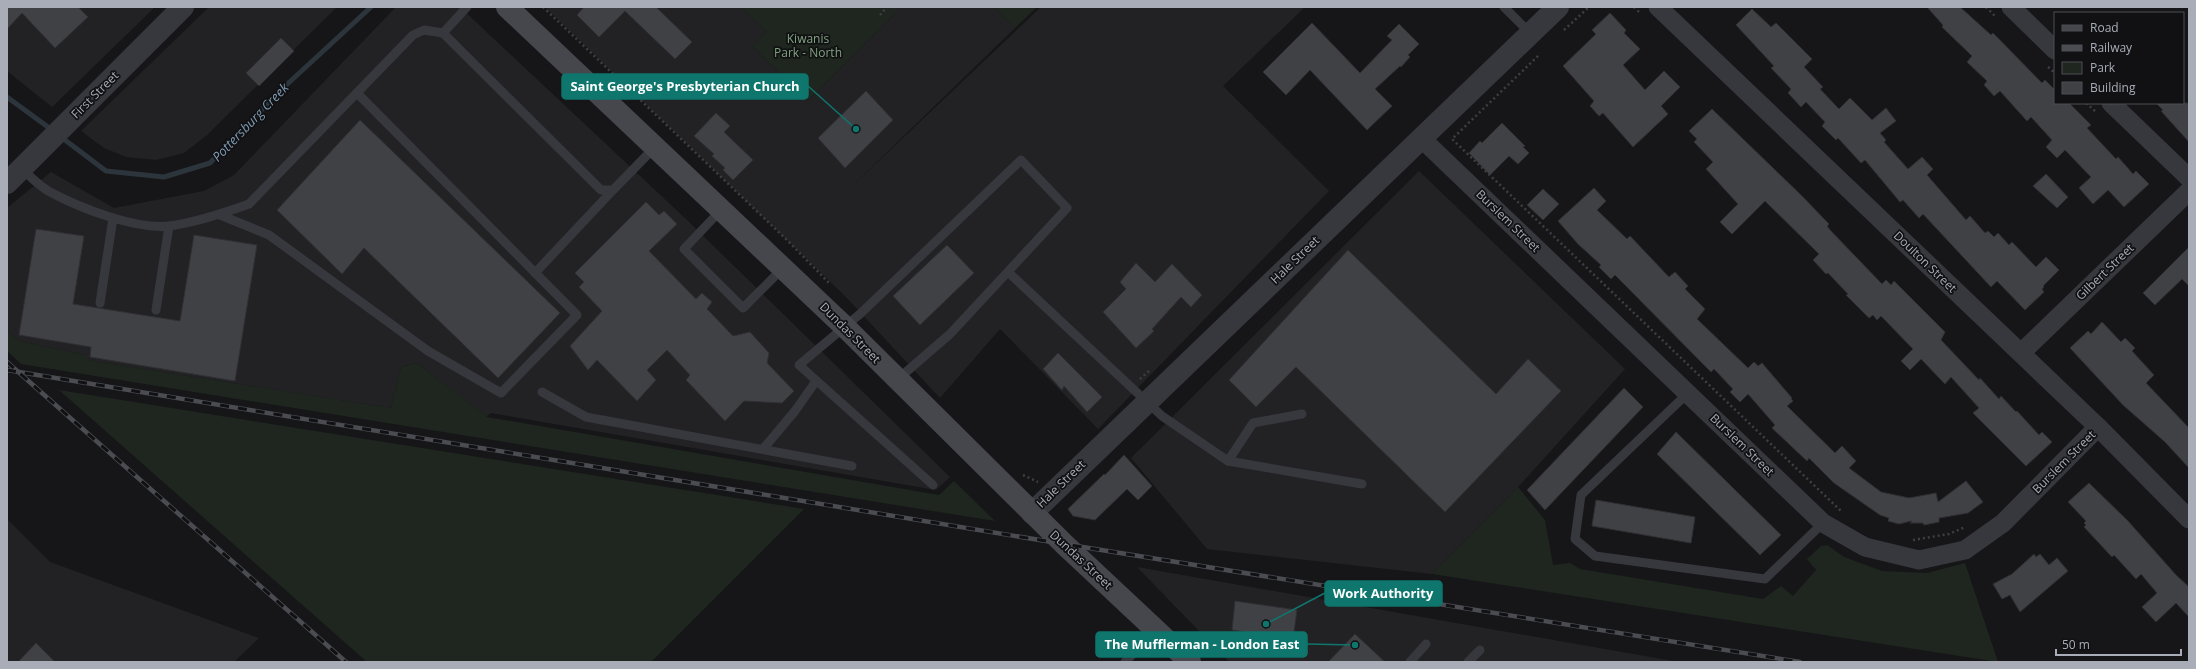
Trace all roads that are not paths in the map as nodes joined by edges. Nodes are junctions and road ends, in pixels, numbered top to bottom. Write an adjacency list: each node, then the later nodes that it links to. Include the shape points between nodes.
1 (182, 7): 16 (street, First Street)
2 (467, 7): 8 (lane)
3 (507, 7): 14 (main road, Dundas Street)
4 (1504, 7): 9 (lane)
5 (1558, 7): 9 (street, Hale Street)
6 (2011, 7): 10 (street)
7 (1652, 12): 29 (street, Doulton Street)
8 (442, 33): 11 (lane, via 424,30 413,35); 17 (lane, via 601,190)
9 (1530, 33): 13 (street, Hale Street)
10 (2054, 49)
11 (357, 93): 20 (lane, via 249,204); 24 (lane)
12 (2112, 104): 15 (street)
13 (1421, 138): 33 (street, Burslem Street); 34 (street, Hale Street)
14 (655, 147): 17 (lane); 19 (main road, Dundas Street)
15 (2189, 178)
16 (11, 179): 21 (lane)
17 (612, 190): 24 (lane)
18 (2189, 191): 29 (street, Gilbert Street)
19 (721, 210): 23 (main road, Dundas Street); 23 (lane, via 684,249 742,308)
20 (220, 215): 22 (lane); 24 (lane, via 269,235 428,351 501,393 577,315)
21 (113, 218): 22 (lane); 26 (lane)
22 (169, 226): 27 (lane)
23 (783, 268): 28 (main road, Dundas Street)
24 (535, 272)
25 (1008, 272): 28 (lane, via 1067,208 1021,160); 30 (lane, via 950,334); 34 (lane)
26 (100, 303)
27 (156, 310)
28 (845, 327): 30 (main road, Dundas Street); 31 (lane, via 799,365)
29 (2020, 353): 36 (street, Doulton Street)
30 (897, 380): 42 (main road, Dundas Street)
31 (816, 381): 37 (lane); 41 (lane)
32 (542, 392): 37 (lane, via 586,417)
33 (1688, 393): 44 (street, Burslem Street); 44 (lane, via 1581,495 1575,539 1595,556 1765,579)
34 (1146, 402): 38 (lane, via 1162,416); 42 (street, Hale Street)
35 (1302, 414): 38 (lane, via 1253,424)
36 (2098, 428): 43 (street, Doulton Street); 44 (street, Burslem Street, via 2003,523 1965,550 1919,560 1865,547)
37 (763, 449): 39 (lane)
38 (1228, 461): 40 (lane)
39 (852, 466)
40 (1362, 484)
41 (934, 485)
42 (1032, 513): 45 (main road, Dundas Street)
43 (2189, 519)
44 (1822, 523)
45 (1156, 630): 48 (lane); 49 (main road, Dundas Street)
46 (1426, 644): 50 (lane)
47 (1480, 650): 51 (lane)
48 (1125, 662)
49 (1190, 662)
50 (1409, 662)
51 (1468, 662)

